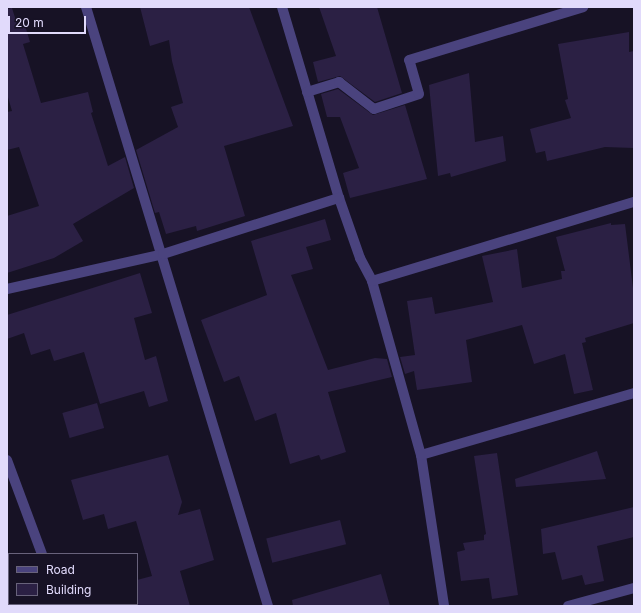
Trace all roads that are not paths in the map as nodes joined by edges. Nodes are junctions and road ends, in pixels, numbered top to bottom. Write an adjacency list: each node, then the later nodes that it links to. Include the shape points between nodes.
1 (86, 7): 7 (street)
2 (282, 7): 4 (street)
3 (583, 7): 4 (street, via 409,60 419,94 374,109 339,82)
4 (307, 92): 5 (street)
5 (339, 198): 7 (street); 8 (street, via 360,258)
6 (634, 202): 8 (street)
7 (163, 254): 9 (street); 15 (street)
8 (372, 281): 11 (street)
9 (7, 289)
10 (634, 393): 11 (street)
11 (421, 455): 16 (street)
12 (7, 460): 13 (street)
13 (42, 553)
14 (634, 588): 17 (street)
15 (268, 606)
16 (444, 606)
17 (568, 606)

